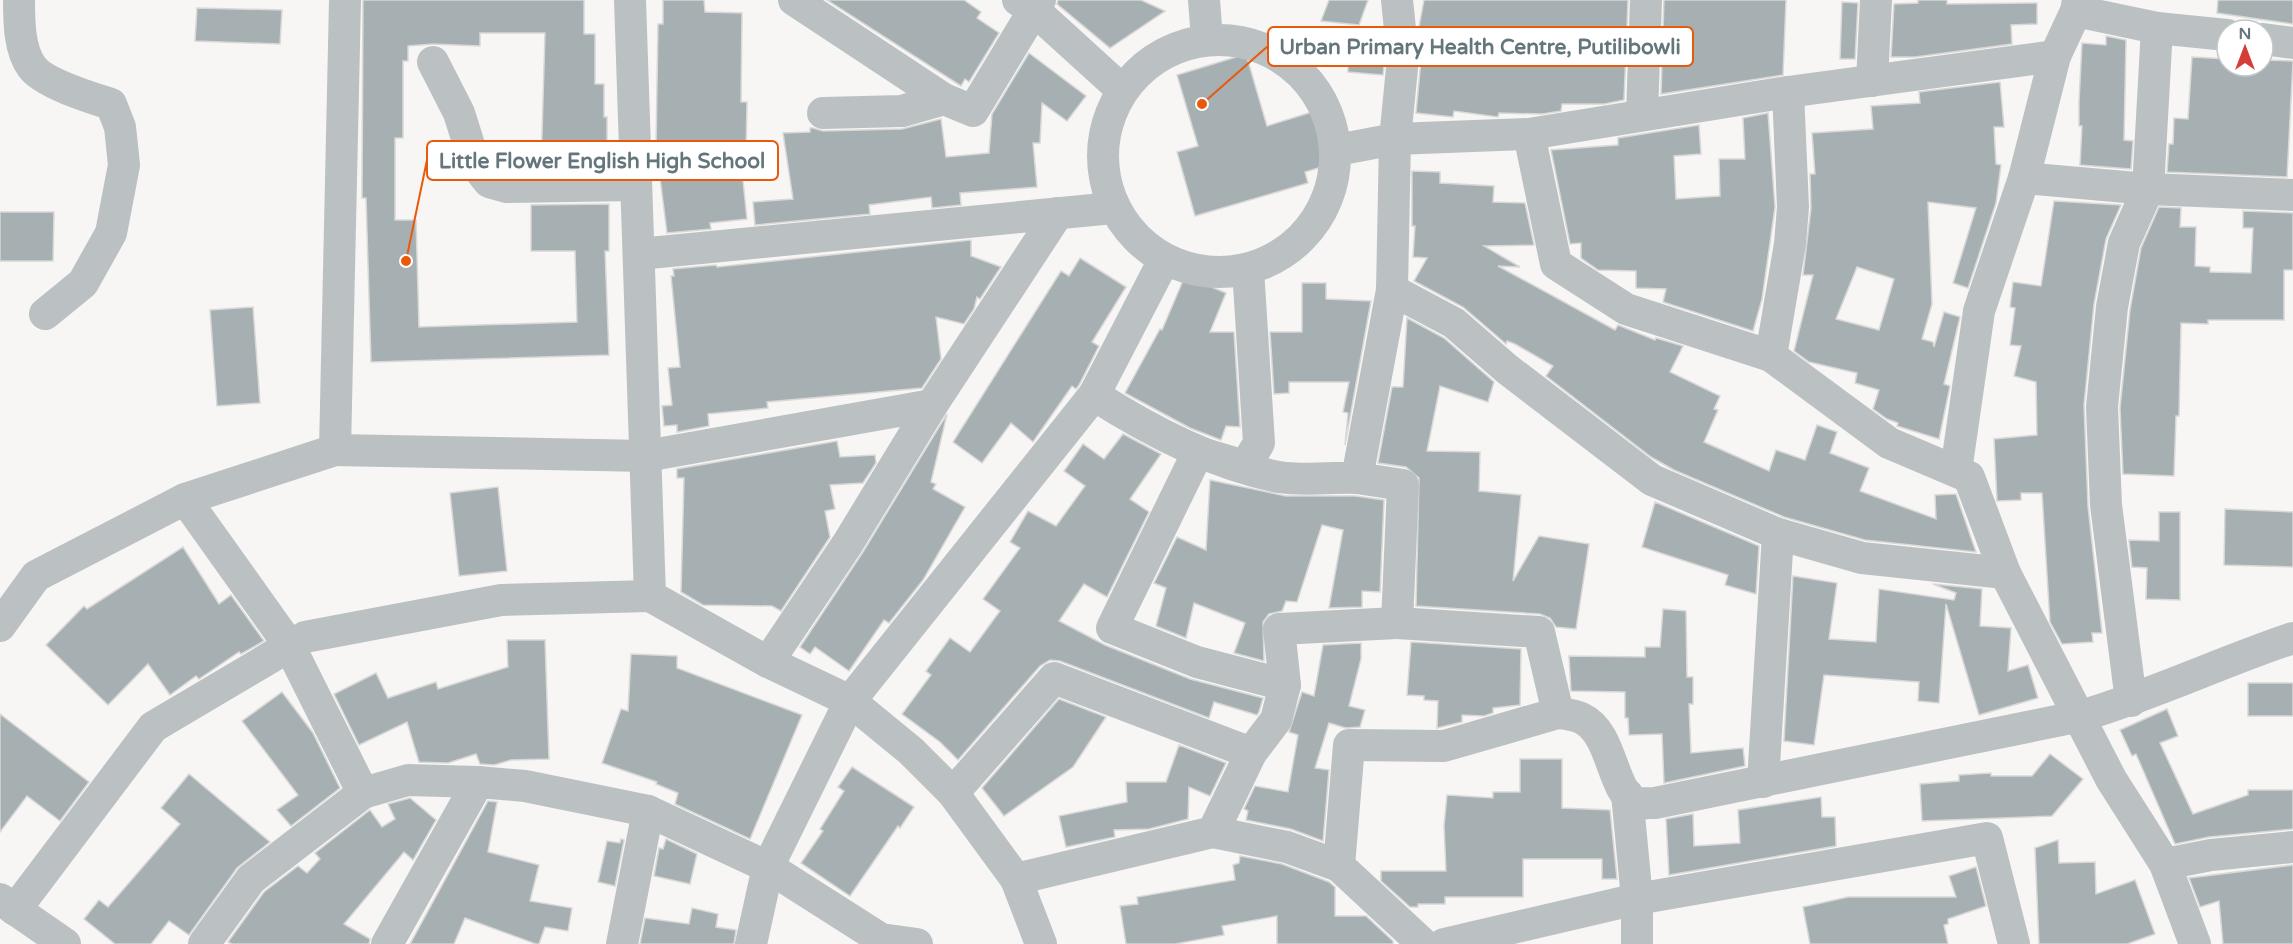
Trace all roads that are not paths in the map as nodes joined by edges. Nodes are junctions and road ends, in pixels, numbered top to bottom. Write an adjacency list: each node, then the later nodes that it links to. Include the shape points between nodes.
1 (19, 0): 37 (street, via 19,32 32,68 67,90 111,104 120,128 124,165 111,233 83,284)
2 (345, 0): 41 (street)
3 (630, 0): 28 (street)
4 (794, 0): 21 (street)
5 (1204, 0): 13 (street)
6 (1397, 0): 25 (street, via 1403,58)
7 (1646, 0): 23 (street)
8 (1876, 0): 18 (street)
9 (1031, 3): 19 (street); 21 (street, via 973,111)
10 (2077, 5): 11 (street); 16 (street)
11 (2157, 28): 12 (street); 29 (street)
12 (2215, 34)
13 (1207, 39): 19 (street, via 1174,48 1145,65); 26 (street, via 1245,42 1288,62 1309,81 1329,114)
14 (2275, 41): 15 (street)
15 (2293, 43)
16 (2055, 56): 18 (street); 27 (street)
17 (433, 62): 28 (street, via 459,114 476,164 489,182 507,187)
18 (1872, 81): 20 (street)
19 (1122, 90): 31 (street, via 1108,117 1101,148)
20 (1788, 92): 23 (street); 38 (street, via 1793,207)
21 (944, 99): 22 (street, via 903,111)
22 (823, 114)
23 (1642, 114): 24 (street)
24 (1529, 134): 25 (street); 38 (street, via 1556,264 1626,309)
25 (1395, 139): 26 (street); 36 (street)
26 (1337, 150): 35 (street, via 1333,186 1318,219 1294,246)
27 (2024, 178): 29 (street); 44 (street, via 1980,311)
28 (636, 185): 33 (street)
29 (2148, 189): 30 (street); 57 (street, via 2124,243 2112,307 2102,406 2106,505)
30 (2293, 195)
31 (1113, 208): 32 (street); 34 (street, via 1135,238)
32 (1058, 213): 33 (street); 40 (street)
33 (639, 254): 43 (street)
34 (1164, 260): 35 (street, via 1213,273); 39 (street)
35 (1248, 269): 42 (street, via 1259,444 1245,466)
36 (1392, 290): 45 (street); 47 (street, via 1454,323 1507,369 1652,480)
37 (45, 314)
38 (1771, 356): 44 (street, via 1889,443)
39 (1094, 395): 42 (street); 56 (street)
40 (932, 405): 43 (street); 54 (street, via 848,543)
41 (335, 450): 43 (street); 46 (street)
42 (1198, 453): 45 (street, via 1280,477); 55 (street, via 1112,628 1197,662)
43 (646, 456): 49 (street)
44 (1956, 471): 48 (street, via 1969,477)
45 (1357, 478): 50 (street, via 1403,485)
46 (186, 499): 51 (street, via 36,576); 53 (street)
47 (1778, 534): 48 (street, via 1863,558); 61 (street)
48 (2005, 573): 59 (street)
49 (650, 596): 53 (street, via 501,600 306,637); 54 (street)
50 (1397, 623): 55 (street, via 1279,629); 58 (street, via 1539,632)
51 (0, 626)
52 (2293, 638): 57 (street)
53 (289, 645): 63 (street); 74 (street, via 153,728)
54 (768, 662): 56 (street)
55 (1285, 685): 60 (street, via 1276,720)
56 (850, 701): 64 (street, via 911,751); 71 (street)
57 (2131, 701): 59 (street)
58 (1558, 713): 65 (street, via 1579,717 1598,731); 70 (street, via 1444,746 1349,745)
59 (2081, 716): 61 (street); 69 (street, via 2111,779)
60 (1251, 753): 64 (street, via 1054,678); 67 (street)
61 (1763, 782): 65 (street, via 1654,803 1636,802)
62 (478, 783): 63 (street, via 408,780); 66 (street, via 525,786); 78 (street)
63 (363, 793): 77 (street, via 251,879)
64 (953, 793): 72 (street)
65 (1627, 794): 73 (street)
66 (648, 811): 71 (street); 79 (street)
67 (1213, 832): 70 (street, via 1287,847); 72 (street)
68 (2293, 847): 69 (street)
69 (2165, 864): 87 (street)
70 (1338, 866): 83 (street)
71 (768, 867): 75 (street); 80 (street)
72 (1016, 879): 82 (street)
73 (1637, 899): 84 (street); 85 (street); 86 (street, via 1987,838)
74 (8, 905): 76 (street)
75 (881, 941): 81 (street)
76 (65, 944)
77 (204, 944)
78 (387, 944)
79 (622, 944)
80 (751, 944)
81 (917, 944)
82 (1041, 944)
83 (1423, 944)
84 (1444, 944)
85 (1637, 944)
86 (2014, 944)
87 (2195, 944)

